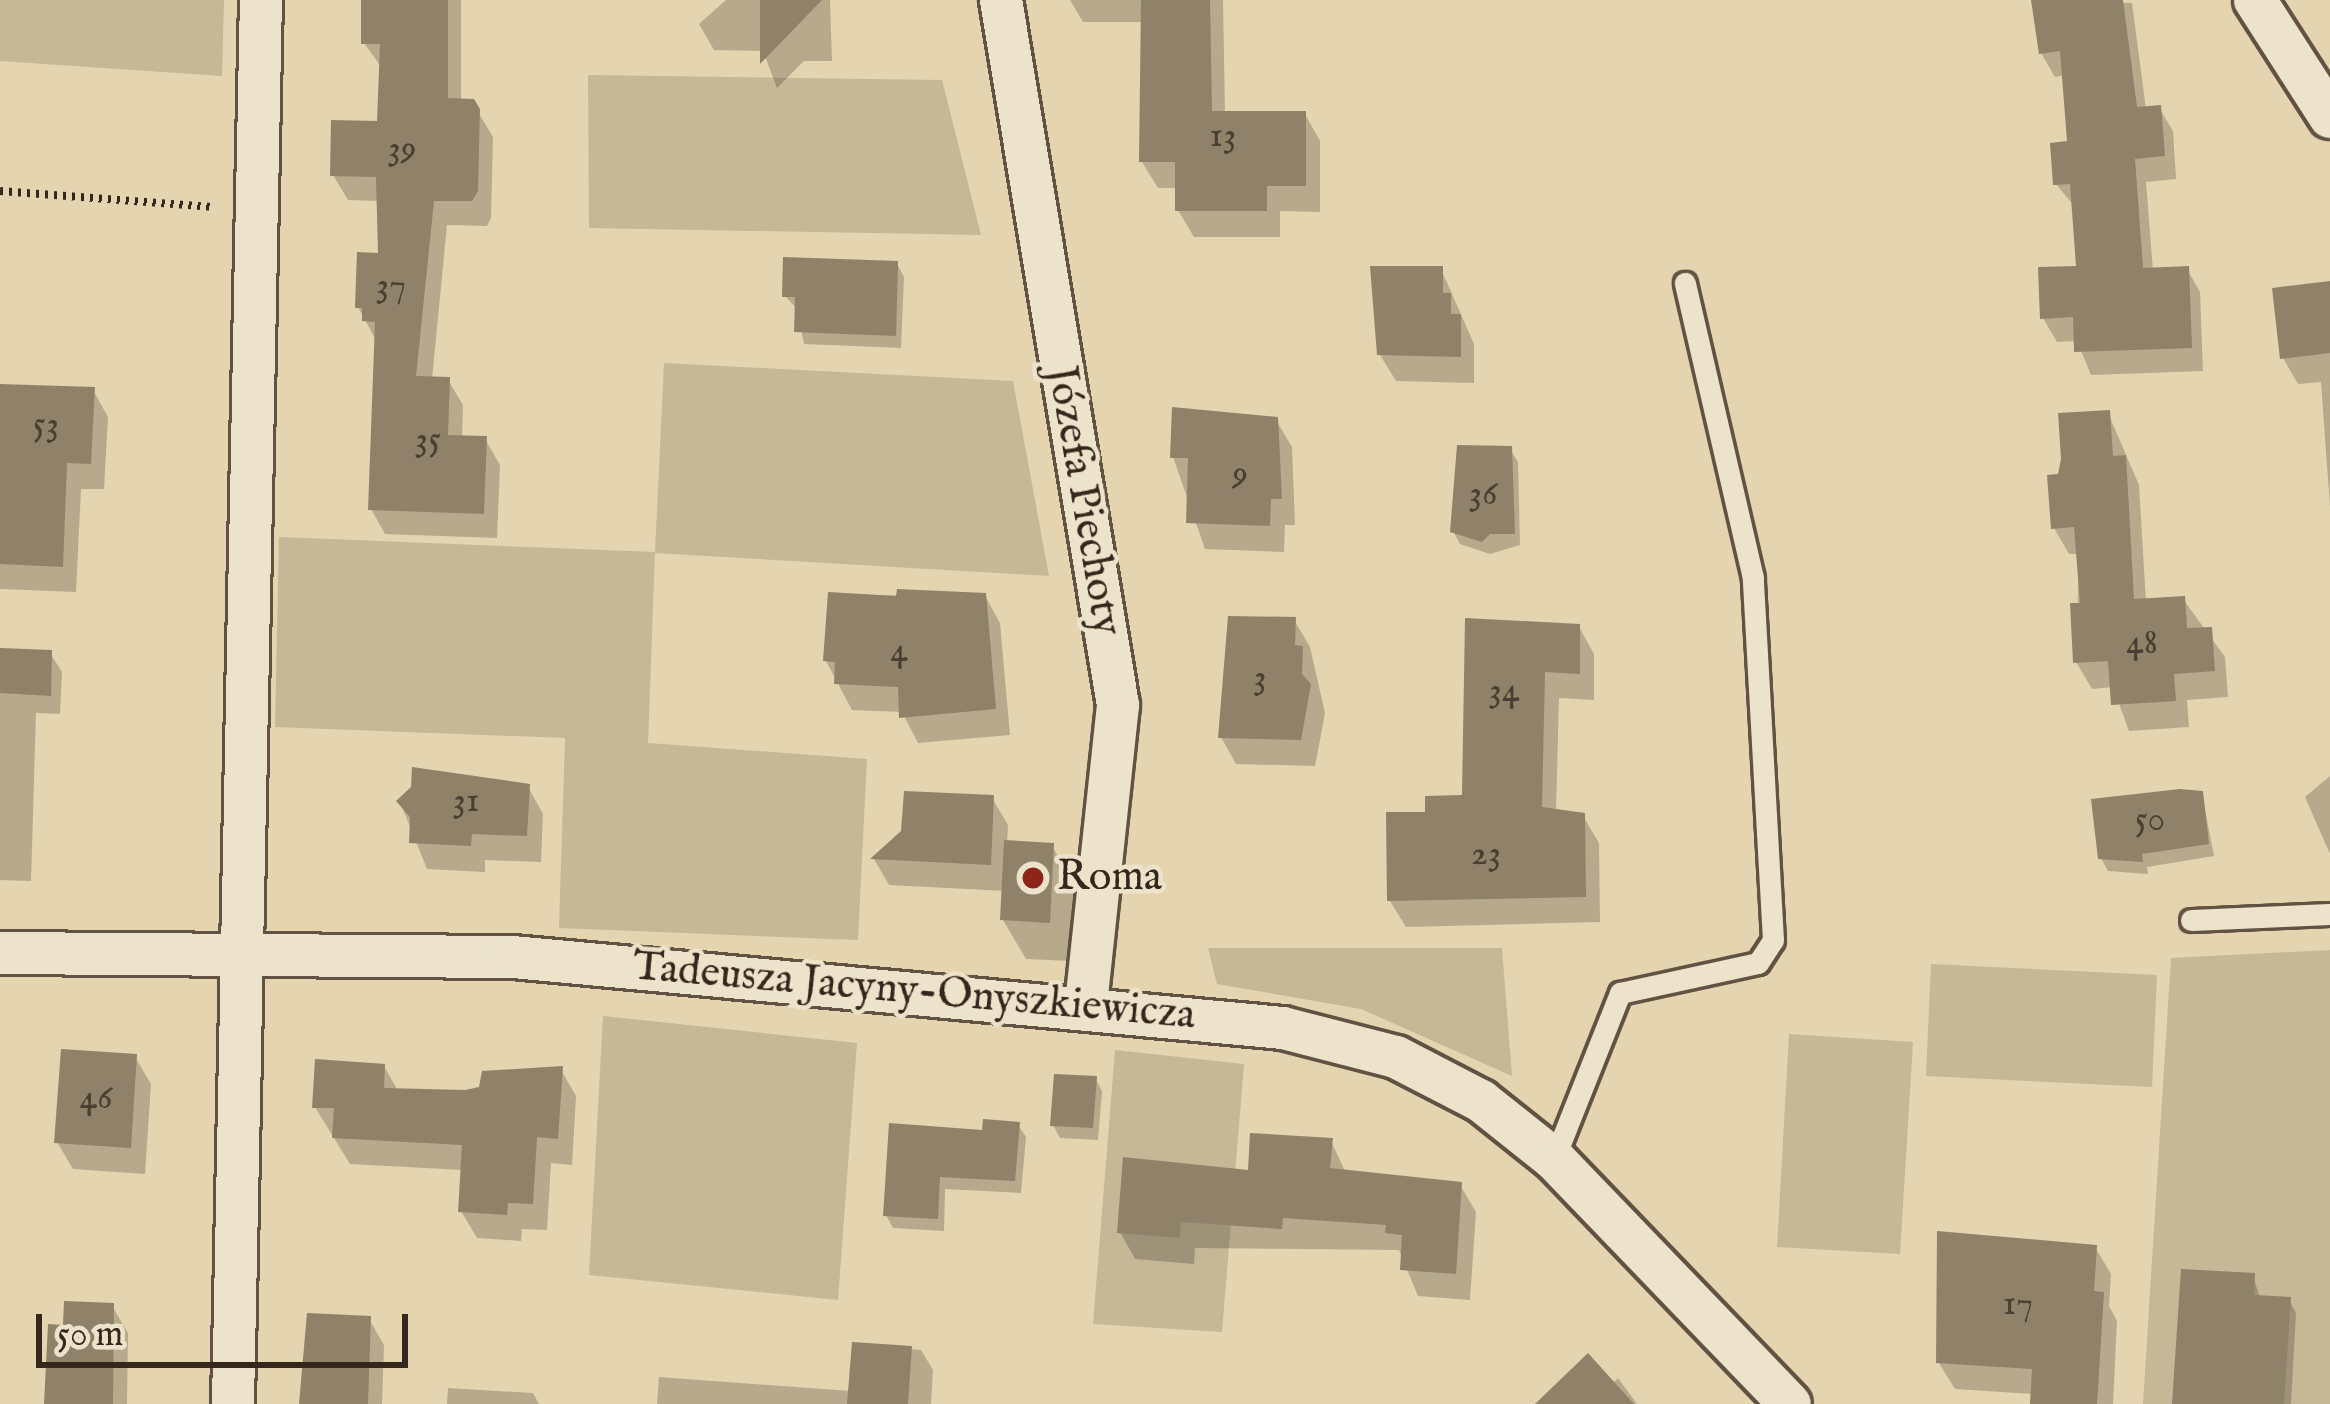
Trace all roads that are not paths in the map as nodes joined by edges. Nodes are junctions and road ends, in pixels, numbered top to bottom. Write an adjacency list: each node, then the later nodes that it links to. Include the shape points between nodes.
1 (261, 0): 9 (street)
2 (1000, 0): 10 (street, Józefa Piechoty, via 1118,705)
3 (2255, 0): 4 (street)
4 (2330, 117)
5 (1685, 283): 11 (lane, via 1754,583 1773,940 1758,962 1620,993)
6 (2330, 914): 7 (lane)
7 (2191, 920)
8 (0, 953): 9 (street, Tadeusza Jacyny-Onyszkiewicza)
9 (239, 958): 10 (street, Tadeusza Jacyny-Onyszkiewicza, via 513,957); 12 (street)
10 (1086, 1004): 11 (street, Tadeusza Jacyny-Onyszkiewicza, via 1282,1028 1396,1057 1481,1101)
11 (1554, 1159): 13 (street, Tadeusza Jacyny-Onyszkiewicza)
12 (233, 1404)
13 (1790, 1404)

